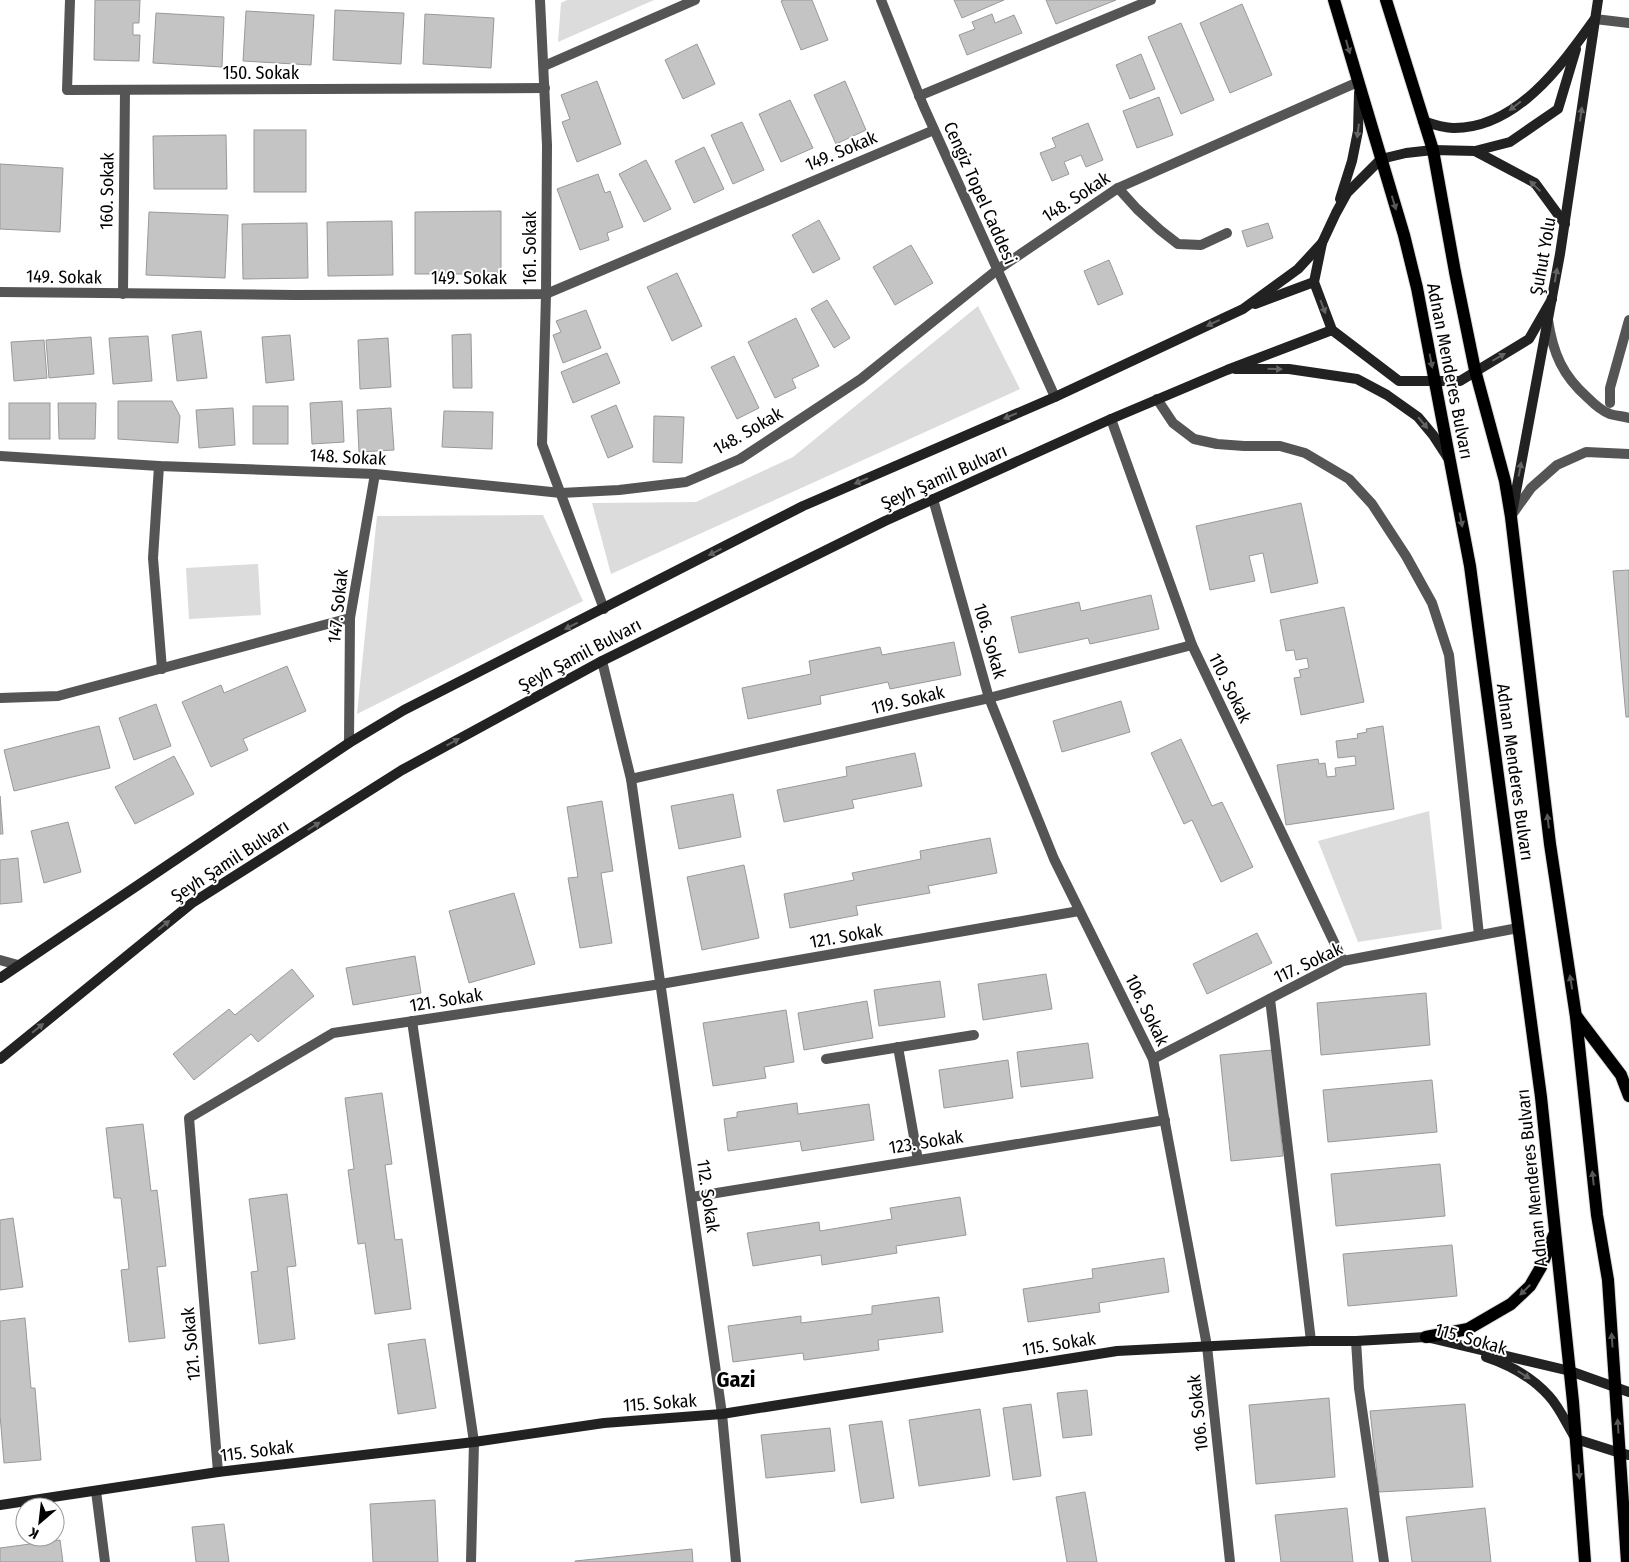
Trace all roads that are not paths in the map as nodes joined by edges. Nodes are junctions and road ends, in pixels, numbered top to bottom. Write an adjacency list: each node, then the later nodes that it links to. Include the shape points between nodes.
1 (70, 0): 15 (street, 150. Sokak, via 67,90)
2 (540, 0): 12 (street, 161. Sokak)
3 (695, 0): 12 (street)
4 (881, 0): 16 (street, Cengiz Topel Caddesi)
5 (1151, 0): 16 (street)
6 (1334, 0): 13 (main road, Adnan Menderes Bulvarı, one-way to 13)
7 (1386, 0): 17 (main road, Adnan Menderes Bulvarı)
8 (1598, 0): 9 (main road, Şuhut Yolu)
9 (1595, 19): 10 (street); 11 (main road); 24 (main road, Şuhut Yolu, one-way to 9)
10 (1629, 23)
11 (1579, 41): 17 (main road, one-way to 17, via 1537,90 1507,113 1474,127 1451,128); 20 (main road, via 1558,109 1510,142)
12 (544, 66): 14 (street, 161. Sokak)
13 (1358, 82): 21 (main road, Adnan Menderes Bulvarı); 22 (street, 148. Sokak); 23 (main road, one-way to 23, via 1358,131)
14 (545, 88): 15 (street, 150. Sokak); 31 (street, 161. Sokak)
15 (125, 90): 30 (street, 160. Sokak)
16 (920, 96): 18 (street, Cengiz Topel Caddesi)
17 (1423, 122): 19 (main road, Adnan Menderes Bulvarı)
18 (934, 130): 27 (street, Cengiz Topel Caddesi); 31 (street, 149. Sokak)
19 (1434, 150): 20 (main road); 21 (main road); 38 (main road, Adnan Menderes Bulvarı)
20 (1475, 151): 24 (main road, one-way to 20, via 1535,183)
21 (1381, 159): 23 (main road, via 1347,193); 39 (main road, Adnan Menderes Bulvarı, one-way to 39, via 1417,288)
22 (1118, 188): 25 (street, via 1148,220 1178,244 1201,245); 27 (street, 148. Sokak)
23 (1336, 213): 26 (main road)
24 (1565, 224): 32 (main road, Şuhut Yolu, one-way to 24)
25 (1227, 233)
26 (1322, 243): 28 (main road); 33 (main road, via 1298,269)
27 (997, 270): 40 (street, Cengiz Topel Caddesi); 50 (street, 148. Sokak, via 861,379 740,459 686,482)
28 (1314, 282): 33 (main road); 36 (main road, one-way to 36)
29 (0, 292): 30 (street, 149. Sokak)
30 (124, 294): 31 (street, 149. Sokak)
31 (546, 294): 50 (street, 161. Sokak, via 542,444)
32 (1552, 299): 34 (main road, Şuhut Yolu); 38 (main road, one-way to 32, via 1529,339)
33 (1243, 309): 40 (main road, Şeyh Şamil Bulvarı, one-way to 40)
34 (1548, 318): 43 (street, via 1559,364 1575,386 1610,414); 52 (main road, Şuhut Yolu, one-way to 34)
35 (1629, 320): 42 (street, via 1610,388)
36 (1332, 330): 37 (main road, Şeyh Şamil Bulvarı); 39 (main road, via 1399,381)
37 (1227, 370): 41 (main road, Şeyh Şamil Bulvarı); 47 (main road, one-way to 47, via 1274,368 1357,379 1387,394 1418,417)
38 (1475, 370): 39 (main road, via 1460,380); 52 (main road, Adnan Menderes Bulvarı, via 1505,481)
39 (1434, 381): 47 (main road, Adnan Menderes Bulvarı)
40 (1055, 397): 53 (main road, Şeyh Şamil Bulvarı, one-way to 53, via 803,506)
41 (1157, 399): 44 (main road, Şeyh Şamil Bulvarı); 64 (street, via 1173,422 1194,439 1216,444 1280,446 1305,453 1349,479 1372,504 1406,556 1432,603 1449,654)
42 (1610, 403)
43 (1629, 418)
44 (1111, 419): 51 (main road, Şeyh Şamil Bulvarı); 55 (street, 110. Sokak)
45 (1629, 454): 52 (street, via 1586,452 1557,464 1531,488)
46 (0, 456): 48 (street, 148. Sokak)
47 (1450, 462): 63 (main road, Adnan Menderes Bulvarı, one-way to 63, via 1470,566)
48 (160, 466): 49 (street, 148. Sokak); 57 (street, via 153,558)
49 (375, 474): 50 (street, 148. Sokak); 54 (street, 147. Sokak)
50 (561, 493): 53 (street, 161. Sokak)
51 (934, 499): 56 (main road, Şeyh Şamil Bulvarı); 59 (street, 106. Sokak)
52 (1511, 517): 71 (main road, Adnan Menderes Bulvarı, one-way to 52, via 1550,844)
53 (604, 609): 60 (main road, Şeyh Şamil Bulvarı, one-way to 60, via 404,710)
54 (350, 618): 57 (street); 60 (street, 147. Sokak)
55 (1192, 645): 59 (street, 119. Sokak); 66 (street, 110. Sokak)
56 (602, 661): 61 (street, 112. Sokak); 75 (main road, Şeyh Şamil Bulvarı, one-way to 56, via 192,903 402,770)
57 (162, 669): 58 (street, via 58,696)
58 (0, 698)
59 (989, 698): 61 (street, 119. Sokak); 62 (street, 106. Sokak, via 1054,859)
60 (349, 743): 67 (main road, Şeyh Şamil Bulvarı)
61 (630, 779): 69 (street, 112. Sokak)
62 (1080, 911): 69 (street, 121. Sokak); 77 (street, 106. Sokak)
63 (1518, 928): 64 (street, 117. Sokak); 82 (main road, Adnan Menderes Bulvarı)
64 (1479, 936): 66 (street, 117. Sokak)
65 (0, 960): 67 (street)
66 (1343, 961): 70 (street, 117. Sokak)
67 (18, 965): 68 (main road, Şeyh Şamil Bulvarı)
68 (0, 978)
69 (661, 984): 72 (street, 121. Sokak); 81 (street, 112. Sokak)
70 (1270, 999): 77 (street, 117. Sokak); 85 (street)
71 (1576, 1017): 78 (main road, via 1621,1075); 89 (main road, Adnan Menderes Bulvarı, one-way to 71, via 1608,1280 1597,1215)
72 (412, 1021): 93 (street); 95 (street, 121. Sokak, via 333,1033 189,1118)
73 (974, 1035): 74 (street)
74 (898, 1047): 76 (street); 80 (street)
75 (0, 1059)
76 (826, 1059)
77 (1153, 1059): 79 (street, 106. Sokak)
78 (1629, 1096)
79 (1165, 1120): 80 (street, 123. Sokak); 87 (street, 106. Sokak)
80 (918, 1160): 81 (street, 123. Sokak)
81 (692, 1197): 91 (street, 112. Sokak)
82 (1555, 1232): 83 (main road, one-way to 83, via 1530,1286 1511,1304 1468,1329); 88 (main road, Adnan Menderes Bulvarı)
83 (1426, 1337): 84 (main road, 115. Sokak); 88 (main road, 115. Sokak)
84 (1412, 1338): 86 (main road, 115. Sokak); 92 (main road, 115. Sokak, one-way to 92, via 1497,1361 1527,1375 1550,1397)
85 (1310, 1341): 86 (main road, 115. Sokak); 87 (main road, 115. Sokak)
86 (1356, 1342): 102 (street)
87 (1207, 1346): 91 (main road, 115. Sokak, via 1117,1351); 101 (street, 106. Sokak)
88 (1570, 1371): 89 (main road, 115. Sokak); 92 (main road, Adnan Menderes Bulvarı)
89 (1615, 1388): 90 (main road, 115. Sokak); 94 (main road, Adnan Menderes Bulvarı, one-way to 89)
90 (1629, 1392)
91 (722, 1414): 93 (main road, 115. Sokak, via 604,1423); 100 (street, 112. Sokak)
92 (1576, 1439): 94 (main road); 103 (main road, Adnan Menderes Bulvarı, one-way to 103)
93 (474, 1442): 95 (main road, 115. Sokak); 99 (street)
94 (1624, 1454): 104 (main road, Adnan Menderes Bulvarı)
95 (218, 1472): 96 (main road, 115. Sokak)
96 (96, 1491): 97 (main road, 115. Sokak); 98 (street)
97 (0, 1505)
98 (105, 1562)
99 (471, 1562)
100 (736, 1562)
101 (1230, 1562)
102 (1384, 1562)
103 (1585, 1562)
104 (1627, 1562)

